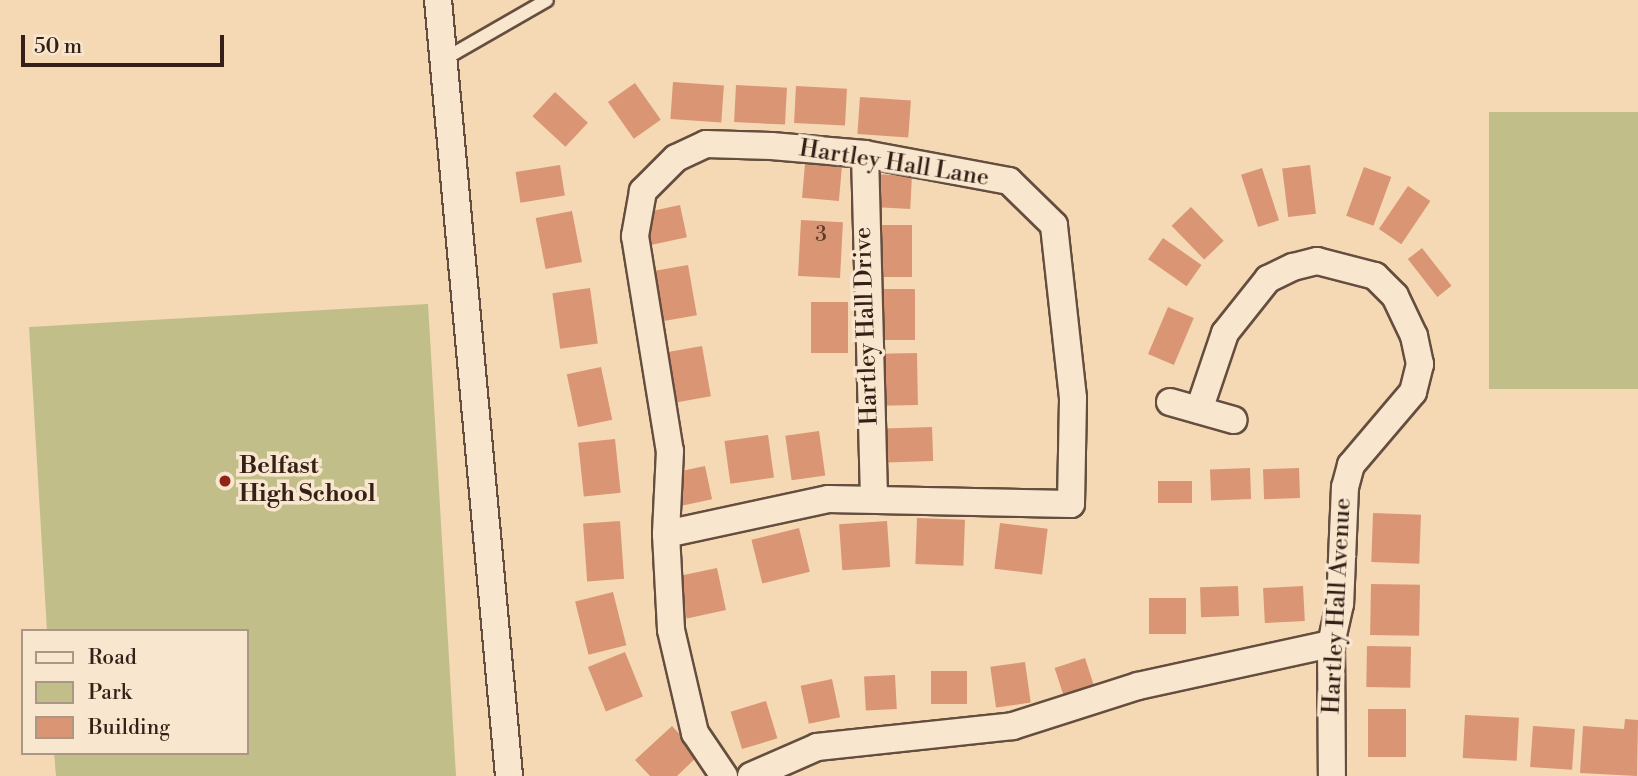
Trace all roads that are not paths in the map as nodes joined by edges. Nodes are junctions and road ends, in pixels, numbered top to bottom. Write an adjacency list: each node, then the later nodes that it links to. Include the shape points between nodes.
1 (438, 0): 3 (street)
2 (547, 0): 3 (lane)
3 (439, 62): 11 (street)
4 (865, 154): 8 (street, Hartley Hall Drive); 8 (street, Hartley Hall Lane, via 1009,181 1055,225 1073,398 1071,504); 9 (street, Hartley Hall Lane, via 706,144 676,158 643,191 635,236 670,451)
5 (1170, 401): 6 (street)
6 (1199, 410): 7 (street); 10 (street, Hartley Hall Avenue, via 1225,333 1268,279 1317,261 1375,276 1395,296 1420,364 1413,392 1351,465 1340,515 1340,604)
7 (1233, 420)
8 (874, 498): 9 (street, Hartley Hall Lane, via 828,499)
9 (666, 534): 12 (street, Hartley Hall Lane, via 671,630 695,733)
10 (1331, 644): 13 (street, via 1138,686 1013,726 817,747); 14 (street, Hartley Hall Avenue)
11 (509, 776)
12 (724, 776)
13 (751, 776)
14 (1332, 776)

